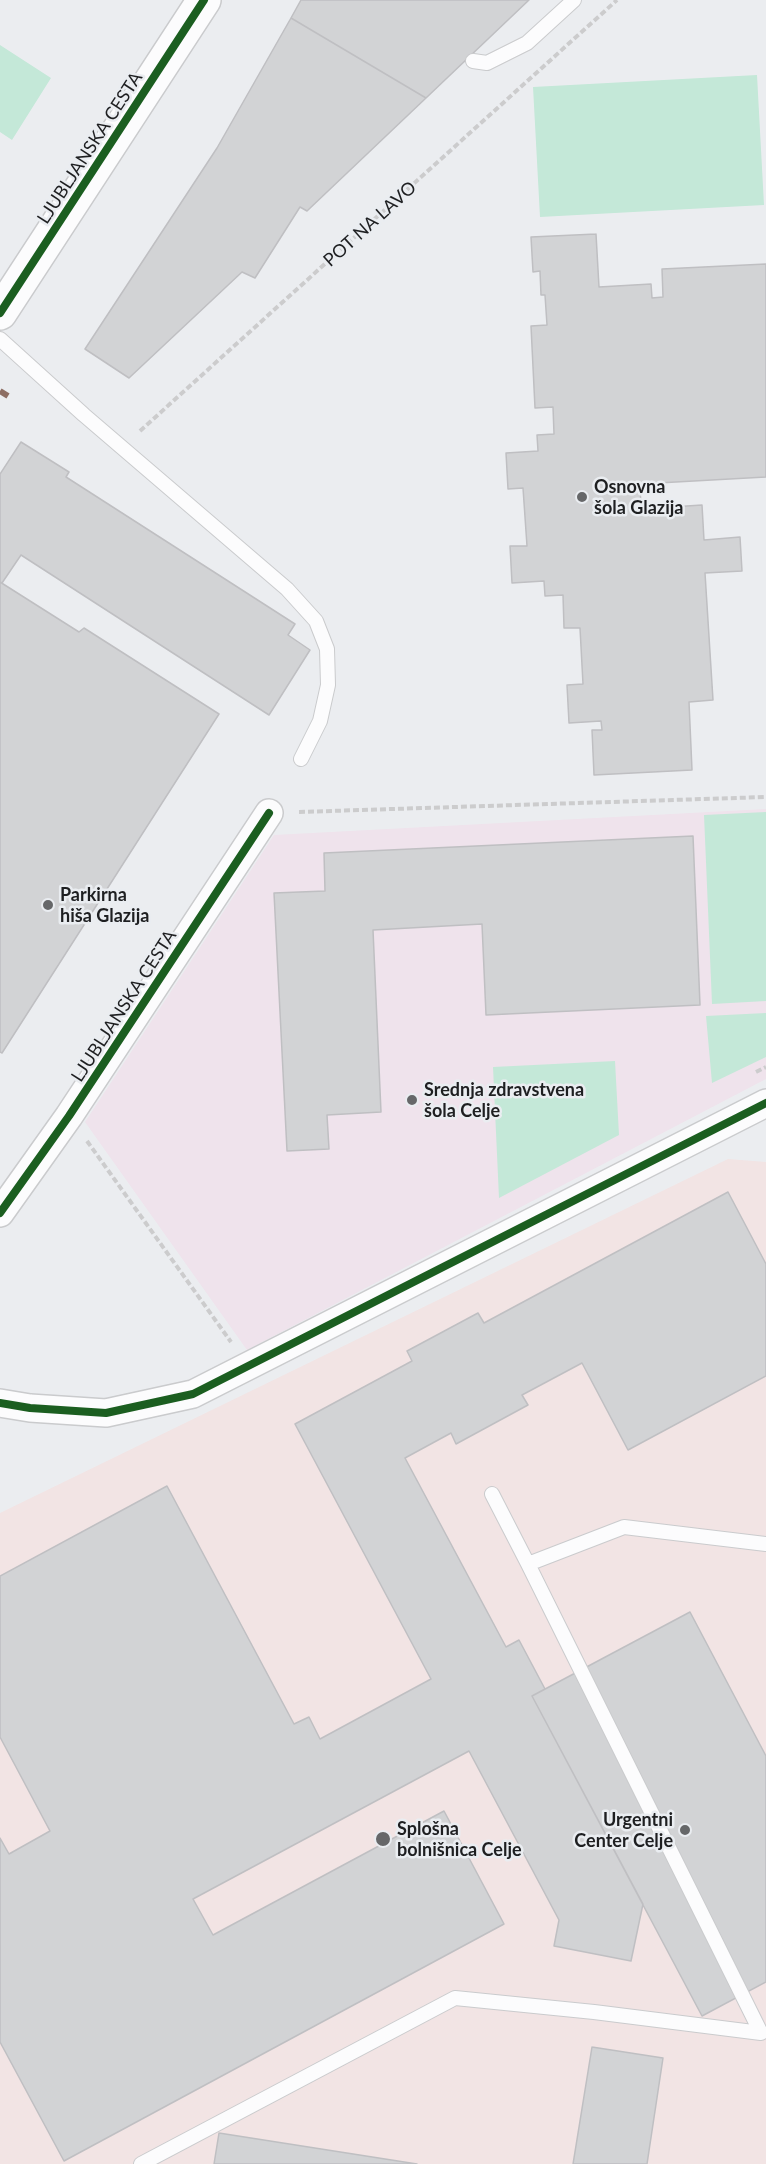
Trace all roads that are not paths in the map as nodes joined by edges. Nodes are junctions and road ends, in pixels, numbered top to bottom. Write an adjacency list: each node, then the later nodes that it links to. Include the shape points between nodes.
1 (204, 0): 4 (street, LJUBLJANSKA CESTA)
2 (574, 0): 3 (lane, via 527,43 487,63)
3 (473, 61)
4 (0, 312)
5 (0, 339): 6 (lane, via 288,589 316,621 327,650 328,685 320,721)
6 (301, 759)
7 (268, 813): 9 (street, LJUBLJANSKA CESTA, via 69,1116)
8 (766, 1103): 10 (street, via 193,1394 106,1413)
9 (0, 1213)
10 (0, 1403)
11 (492, 1494): 13 (lane)
12 (766, 1544): 13 (lane, via 624,1527)
13 (528, 1564): 14 (lane)
14 (764, 2038): 15 (lane, via 594,2012 456,1998)
15 (141, 2164)

